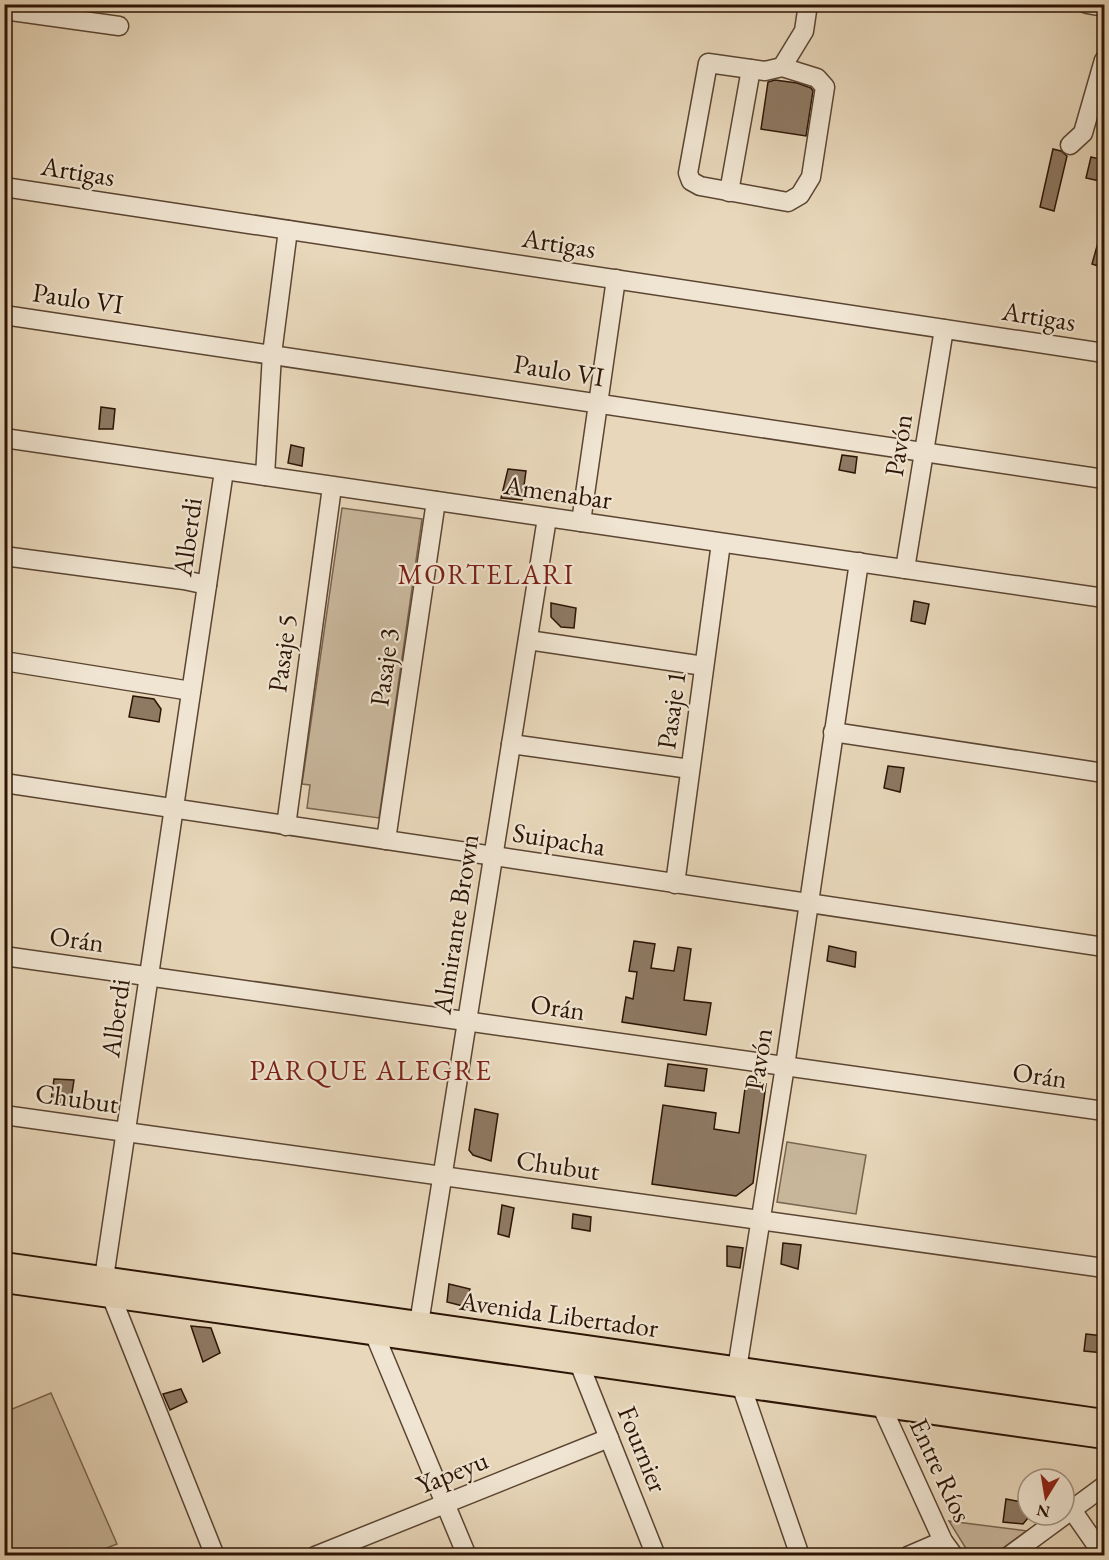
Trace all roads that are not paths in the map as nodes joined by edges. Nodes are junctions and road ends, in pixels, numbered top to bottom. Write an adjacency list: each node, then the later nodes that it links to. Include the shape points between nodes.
1 (808, 4): 7 (street, via 804,31)
2 (1087, 4): 3 (street)
3 (1104, 7)
4 (4, 10): 5 (street)
5 (119, 26)
6 (1104, 60): 9 (street, via 1083,133)
7 (782, 67): 8 (street); 11 (street, via 818,78 825,87 811,177 800,195 788,202)
8 (751, 69): 11 (street); 11 (street, via 708,63 688,173 691,181 700,186)
9 (1070, 145)
10 (4, 187): 12 (street, Artigas)
11 (729, 192)
12 (288, 230): 13 (street, Artigas); 17 (street)
13 (616, 279): 15 (street, Artigas); 18 (street)
14 (4, 315): 17 (street, Paulo VI)
15 (944, 329): 16 (street, Artigas); 20 (street, Pavón)
16 (1104, 353)
17 (272, 354): 18 (street, Paulo VI); 22 (street)
18 (598, 403): 20 (street, Paulo VI); 27 (street)
19 (4, 438): 21 (street, Amenabar)
20 (924, 452): 23 (street, Paulo VI); 31 (street, Pavón)
21 (224, 471): 22 (street, Amenabar); 32 (street, Alberdi)
22 (265, 476): 24 (street, Amenabar)
23 (1104, 479)
24 (332, 487): 25 (street, Amenabar); 44 (street, Pasaje 5)
25 (436, 501): 26 (street, Amenabar); 45 (street, Pasaje 3)
26 (547, 518): 27 (street, Amenabar); 34 (street, Almirante Brown)
27 (581, 522): 28 (street, Amenabar)
28 (721, 543): 30 (street, Amenabar); 36 (street, Pasaje 1)
29 (4, 556): 32 (street)
30 (859, 562): 31 (street, Amenabar); 38 (street, Pavón)
31 (905, 569): 33 (street, Amenabar)
32 (207, 585): 37 (street, Alberdi)
33 (1104, 598)
34 (528, 640): 36 (street); 39 (street, Almirante Brown)
35 (4, 661): 37 (street)
36 (704, 666): 40 (street, Pasaje 1)
37 (191, 691): 43 (street, Alberdi)
38 (833, 732): 41 (street); 48 (street, Pavón)
39 (511, 744): 40 (street); 46 (street, Almirante Brown)
40 (690, 769): 47 (street, Pasaje 1)
41 (1104, 772)
42 (4, 783): 43 (street, Suipacha)
43 (174, 808): 44 (street, Suipacha); 51 (street, Alberdi)
44 (286, 826): 45 (street, Suipacha)
45 (386, 840): 46 (street, Suipacha)
46 (493, 856): 47 (street, Suipacha); 52 (street, Almirante Brown)
47 (675, 884): 48 (street, Suipacha)
48 (808, 903): 49 (street, Suipacha); 53 (street, Pavón)
49 (1104, 947)
50 (4, 956): 51 (street, Orán)
51 (149, 977): 52 (street, Orán); 56 (street, Alberdi)
52 (467, 1022): 53 (street, Orán); 57 (street, Almirante Brown)
53 (784, 1066): 54 (street, Orán); 58 (street, Pavón)
54 (1104, 1111)
55 (4, 1115): 56 (street, Chubut)
56 (126, 1132): 57 (street, Chubut); 62 (street, Alberdi)
57 (442, 1176): 58 (street, Chubut); 64 (street, Almirante Brown)
58 (760, 1220): 60 (street, Chubut); 66 (street, Pavón)
59 (4, 1264): 62 (main road, Avenida Libertador)
60 (1104, 1268)
61 (4, 1281): 62 (main road, Avenida Libertador)
62 (108, 1287): 63 (main road, Avenida Libertador); 77 (street)
63 (376, 1325): 64 (main road, Avenida Libertador); 72 (street)
64 (418, 1331): 65 (main road, Avenida Libertador); 66 (main road, Avenida Libertador)
65 (579, 1363): 66 (main road, Avenida Libertador); 70 (street, Fournier)
66 (739, 1377): 67 (main road, Avenida Libertador); 68 (main road, Avenida Libertador); 81 (street, Pavón)
67 (881, 1405): 69 (main road, Avenida Libertador); 76 (street, Entre Ríos)
68 (1104, 1421)
69 (1104, 1437)
70 (609, 1438): 72 (street, Yapeyu); 80 (street, Fournier)
71 (1104, 1486): 73 (street)
72 (445, 1504): 78 (street, Yapeyu); 79 (street)
73 (1076, 1507)
74 (1076, 1516): 84 (street)
75 (1049, 1527): 83 (street)
76 (948, 1548): 82 (street)
77 (215, 1556)
78 (315, 1556)
79 (467, 1556)
80 (656, 1556)
81 (800, 1556)
82 (908, 1556)
83 (1009, 1556)
84 (1104, 1556)

